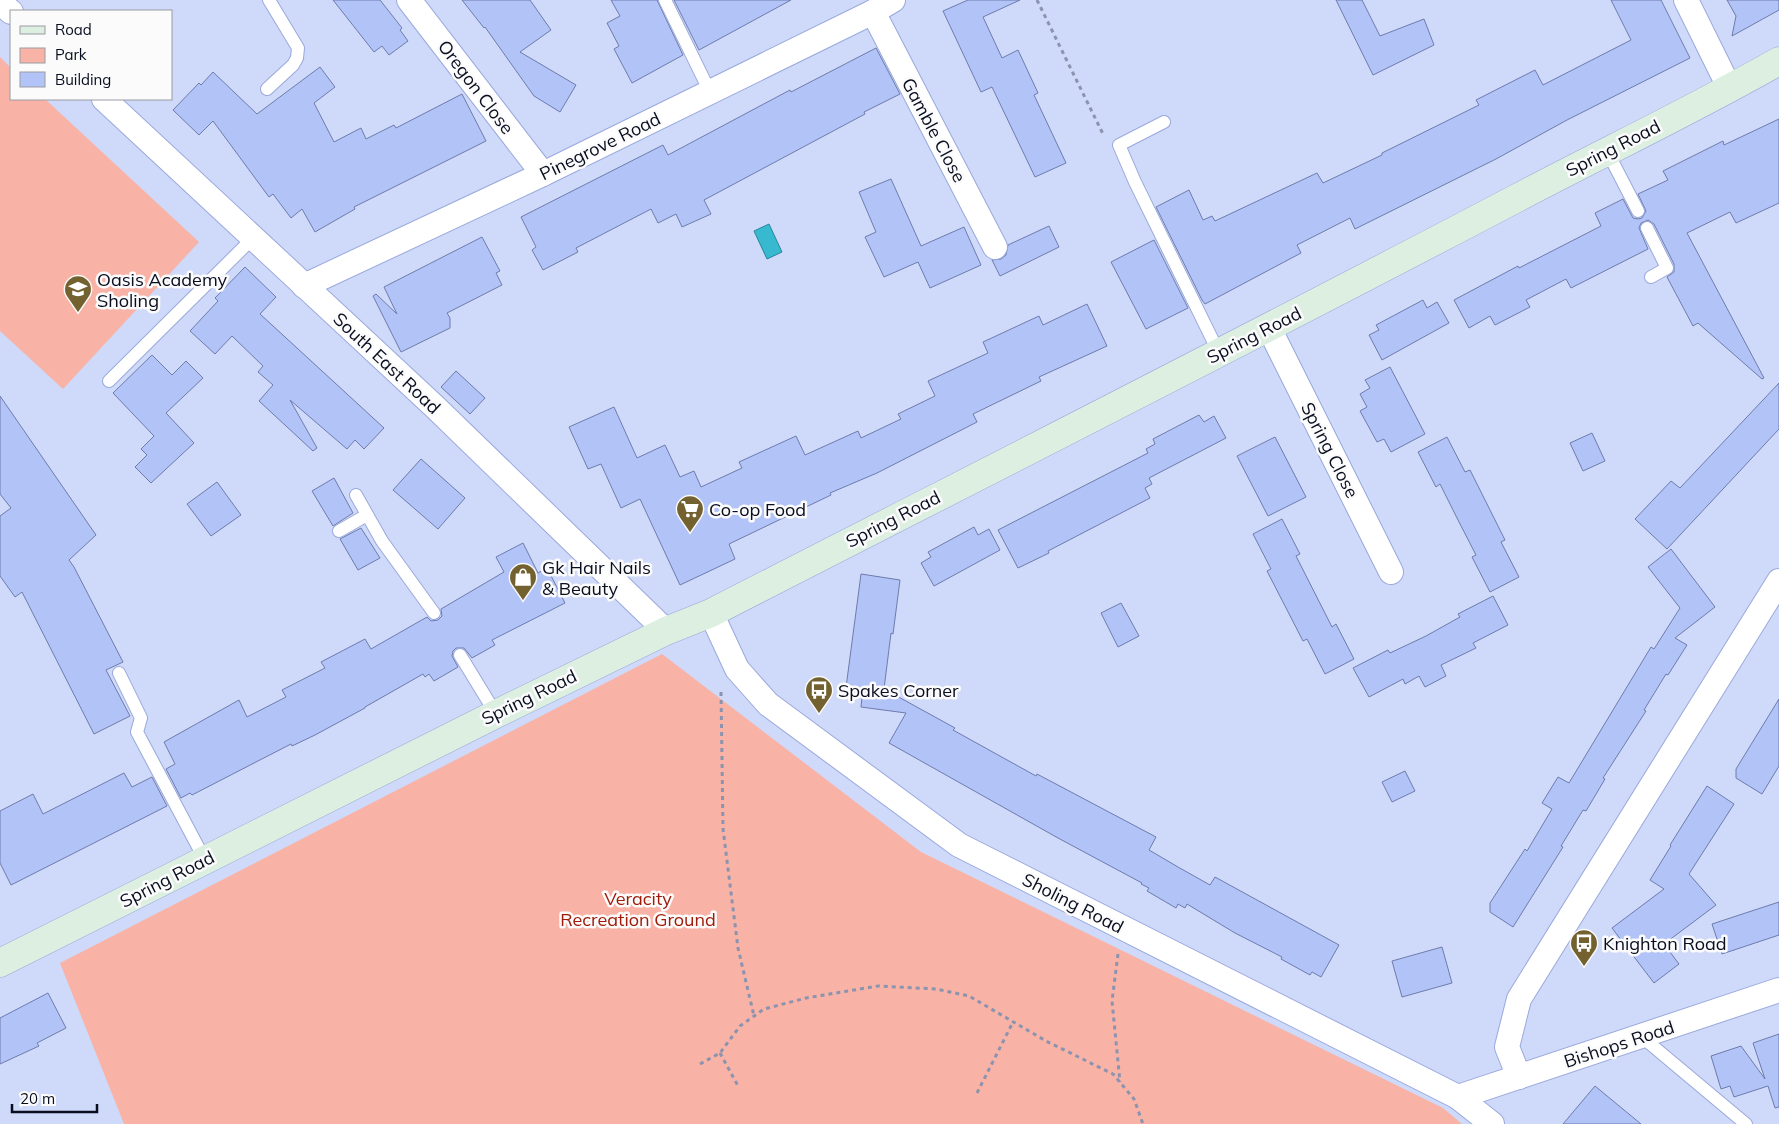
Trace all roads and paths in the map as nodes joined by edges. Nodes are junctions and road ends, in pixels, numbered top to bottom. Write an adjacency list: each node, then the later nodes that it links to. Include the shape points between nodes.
1 (269, 0): 10 (lane, via 298,48 293,65)
2 (409, 0): 16 (street, Oregon Close)
3 (665, 0): 12 (lane)
4 (893, 0): 8 (street, Pinegrove Road)
5 (1686, 0): 11 (street)
6 (0, 2): 7 (street)
7 (10, 11)
8 (872, 12): 12 (street, Pinegrove Road); 20 (street, Gamble Close)
9 (1779, 61): 11 (street, Spring Road)
10 (267, 89)
11 (1730, 89): 15 (street, Spring Road)
12 (710, 92): 16 (street, Pinegrove Road)
13 (105, 100): 19 (street, South East Road)
14 (1164, 122): 24 (lane, via 1120,146)
15 (1607, 151): 17 (lane); 23 (street, Spring Road)
16 (543, 174): 22 (street, Pinegrove Road)
17 (1638, 211)
18 (1647, 228): 21 (lane, via 1667,268)
19 (253, 238): 22 (street, South East Road); 25 (lane)
20 (995, 247)
21 (1651, 277)
22 (304, 286): 33 (street, South East Road, via 434,406)
23 (1269, 328): 24 (street, Spring Road); 29 (street, Spring Close)
24 (1219, 353): 32 (street, Spring Road)
25 (110, 381)
26 (356, 495): 27 (lane)
27 (367, 515): 28 (lane); 31 (lane)
28 (339, 531)
29 (1391, 572)
30 (1779, 581): 47 (street, via 1519,999 1508,1047)
31 (434, 613)
32 (711, 613): 33 (street, Spring Road); 35 (street, Sholing Road)
33 (666, 631): 37 (street, Spring Road)
34 (460, 655): 37 (lane)
35 (737, 669): 39 (street, Sholing Road, via 768,704 959,845); 42 (path, via 721,686 723,830 738,948)
36 (119, 673): 38 (lane, via 141,718 137,732)
37 (496, 714): 38 (street, Spring Road)
38 (205, 860): 40 (street, Spring Road)
39 (1123, 928): 48 (path, via 1112,1000); 51 (street, Sholing Road)
40 (0, 963)
41 (1779, 990): 44 (street, Bishops Road)
42 (754, 1016): 43 (path, via 764,1009 806,998 878,986 936,989 968,996); 45 (path, via 740,1026)
43 (1013, 1022): 48 (path, via 1113,1074); 50 (path)
44 (1642, 1037): 47 (street, Bishops Road); 54 (lane)
45 (720, 1053): 46 (path); 49 (path)
46 (700, 1064)
47 (1519, 1077): 51 (street, Bishops Road)
48 (1120, 1083): 52 (path, via 1134,1099)
49 (738, 1086)
50 (977, 1093)
51 (1458, 1097): 53 (street, Sholing Road)
52 (1143, 1124)
53 (1492, 1124)
54 (1746, 1124)

